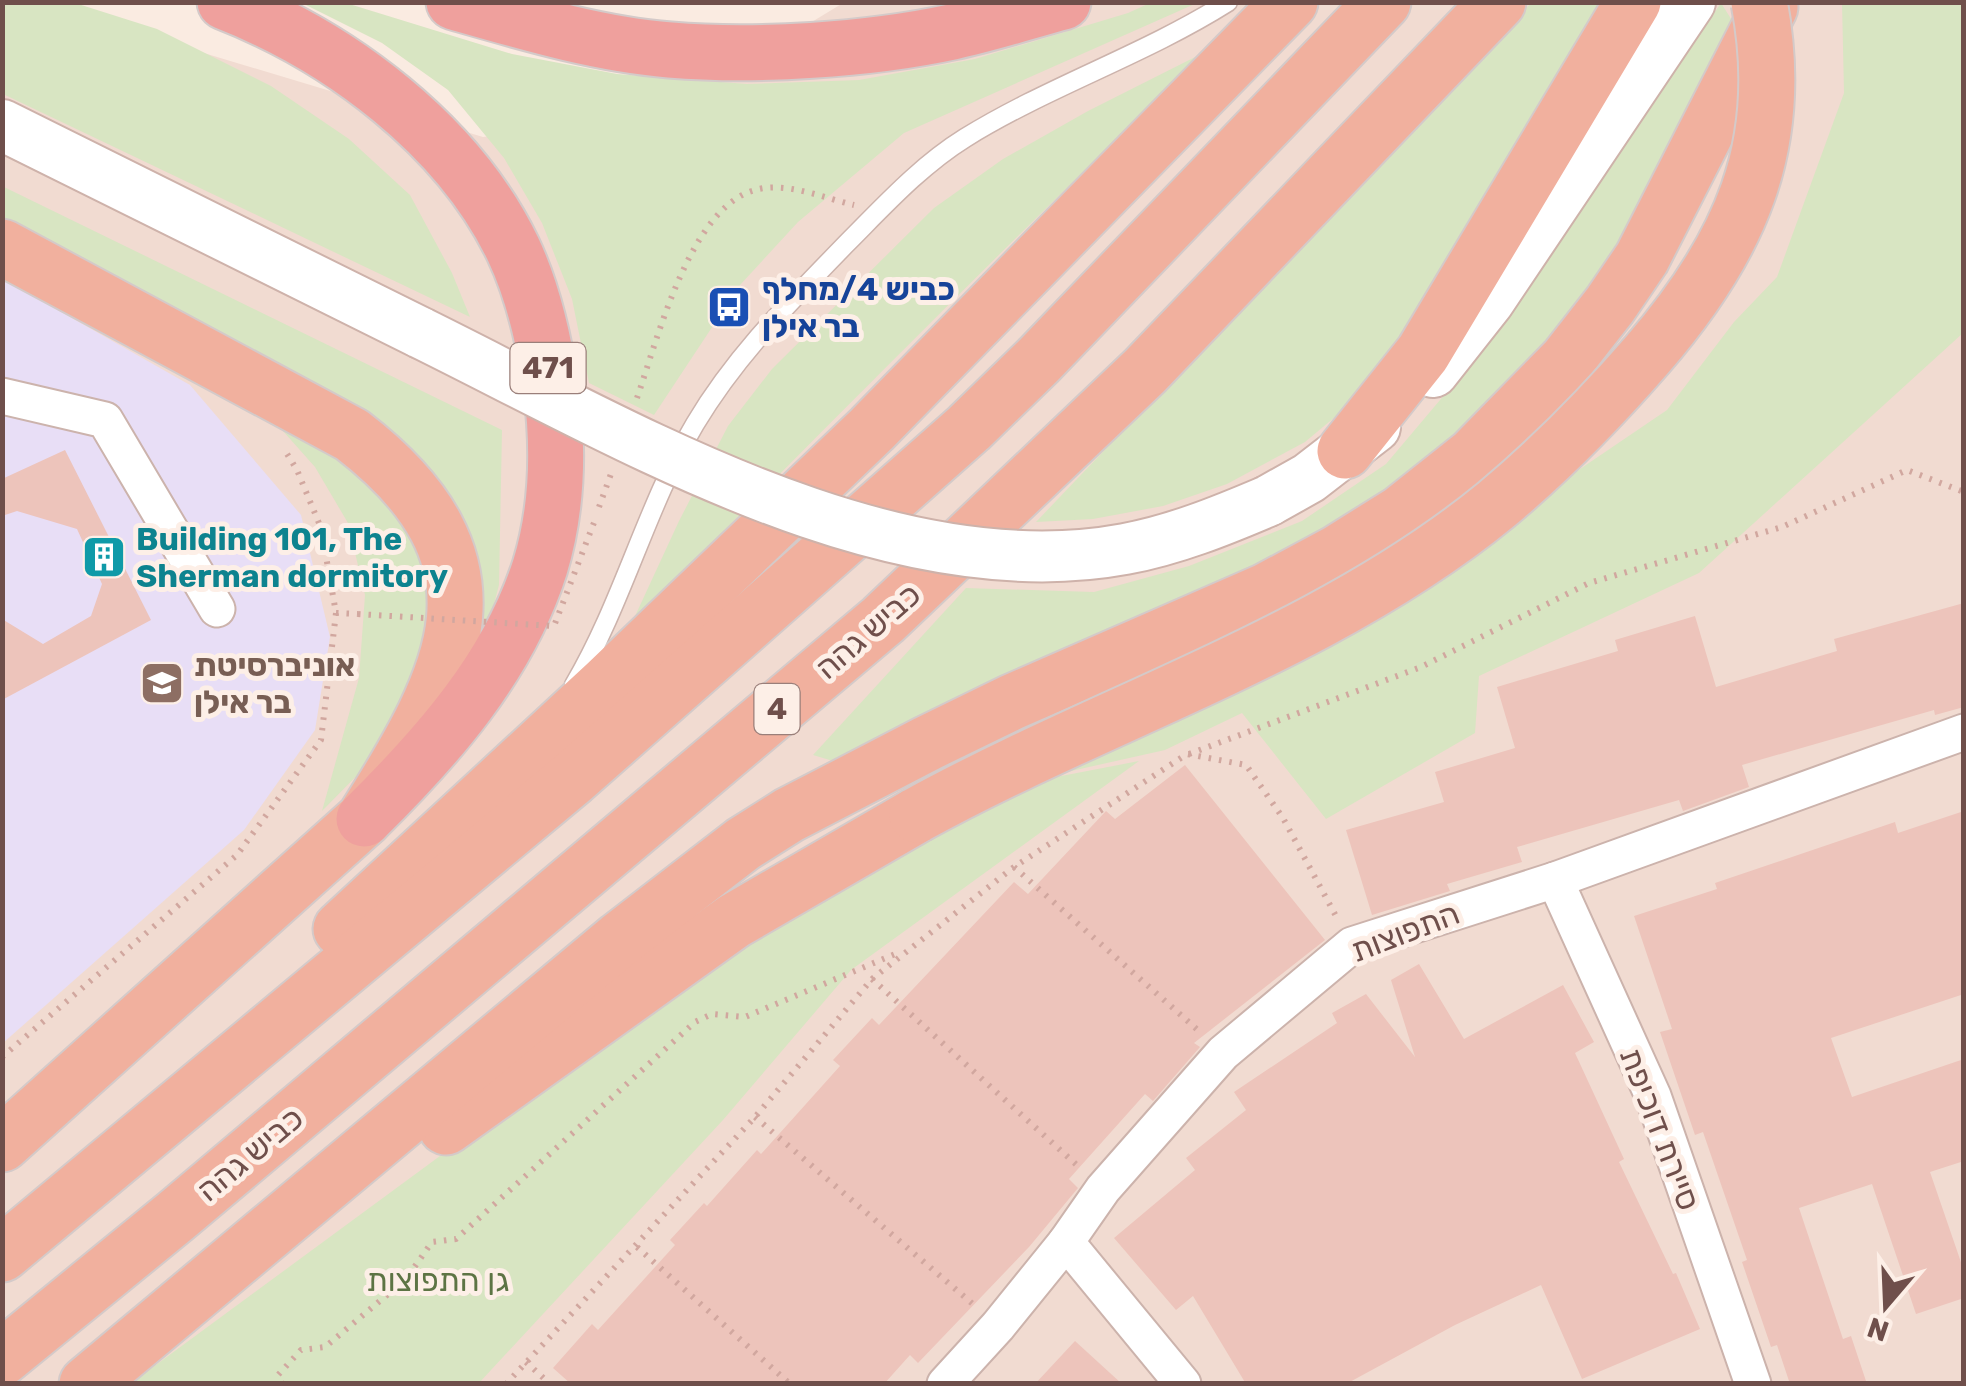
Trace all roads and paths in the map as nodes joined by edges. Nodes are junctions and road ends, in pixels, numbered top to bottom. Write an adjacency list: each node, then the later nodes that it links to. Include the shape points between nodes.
1 (225, 2): 24 (highway, 471, via 351,67 453,163 512,246 550,380 558,436 539,570 501,652 468,702)
2 (454, 2): 3 (highway, via 622,44 734,52 952,32)
3 (1063, 2)
4 (1228, 2): 13 (lane, via 963,139)
5 (1290, 2): 23 (highway, via 872,429)
6 (1383, 2): 36 (highway, via 969,428 573,778)
7 (1498, 2): 39 (highway, כביש גהה / 4, via 1158,358 883,620)
8 (1633, 2): 17 (highway, via 1422,354)
9 (1690, 2): 17 (main road, via 1458,344 1391,415)
10 (1758, 2): 41 (highway, bridge, via 1768,107 1744,205 1726,243 1688,304 1632,372 1496,505 1349,602 976,782 734,921)
11 (1772, 2): 41 (highway, via 1642,258 1567,360 1474,456 1402,514 1280,583 1012,702 743,844)
12 (2, 126): 17 (main road, bridge, via 710,473 876,534 1006,556 1123,549 1268,502)
13 (879, 210): 16 (path, via 782,188 754,190 724,209 687,258); 23 (lane, via 756,337 694,426 583,669)
14 (2, 246): 24 (highway, via 352,435 406,480 440,530 455,586 451,642 424,716)
15 (2, 396): 20 (street, via 105,420)
16 (634, 408)
17 (1345, 451)
18 (614, 464): 31 (path, bridge, via 554,626 336,614 320,740 237,855)
19 (1964, 492): 22 (path, via 1906,470 1782,527 1589,583 1422,667)
20 (218, 610)
21 (1964, 732): 26 (street, התפוצות)
22 (1188, 754): 25 (path); 27 (path, via 1246,766 1283,818)
23 (527, 755): 36 (highway)
24 (364, 819): 33 (highway)
25 (1014, 867): 28 (path); 30 (path)
26 (1555, 880): 27 (street, התפוצות); 48 (street, סיירת דוכיפת, via 1653,1096)
27 (1352, 945): 30 (street, התפוצות)
28 (911, 948): 29 (path); 42 (path, via 745,1017 712,1014 695,1022 456,1239 432,1242 406,1279 325,1346 301,1350 278,1375)
29 (872, 979): 32 (path); 34 (path)
30 (1224, 1053): 34 (street, התפוצות)
31 (2, 1057)
32 (756, 1117): 37 (path); 38 (path)
33 (2, 1144)
34 (1103, 1189): 35 (street, התפוצות)
35 (1066, 1242): 38 (street, התפוצות); 47 (street)
36 (17, 1243)
37 (636, 1246): 40 (path); 45 (path)
38 (998, 1326): 46 (street, התפוצות)
39 (2, 1358)
40 (526, 1362): 43 (path); 44 (path)
41 (90, 1381)
42 (282, 1384)
43 (506, 1384)
44 (550, 1384)
45 (790, 1384)
46 (945, 1384)
47 (1183, 1384)
48 (1753, 1384)

